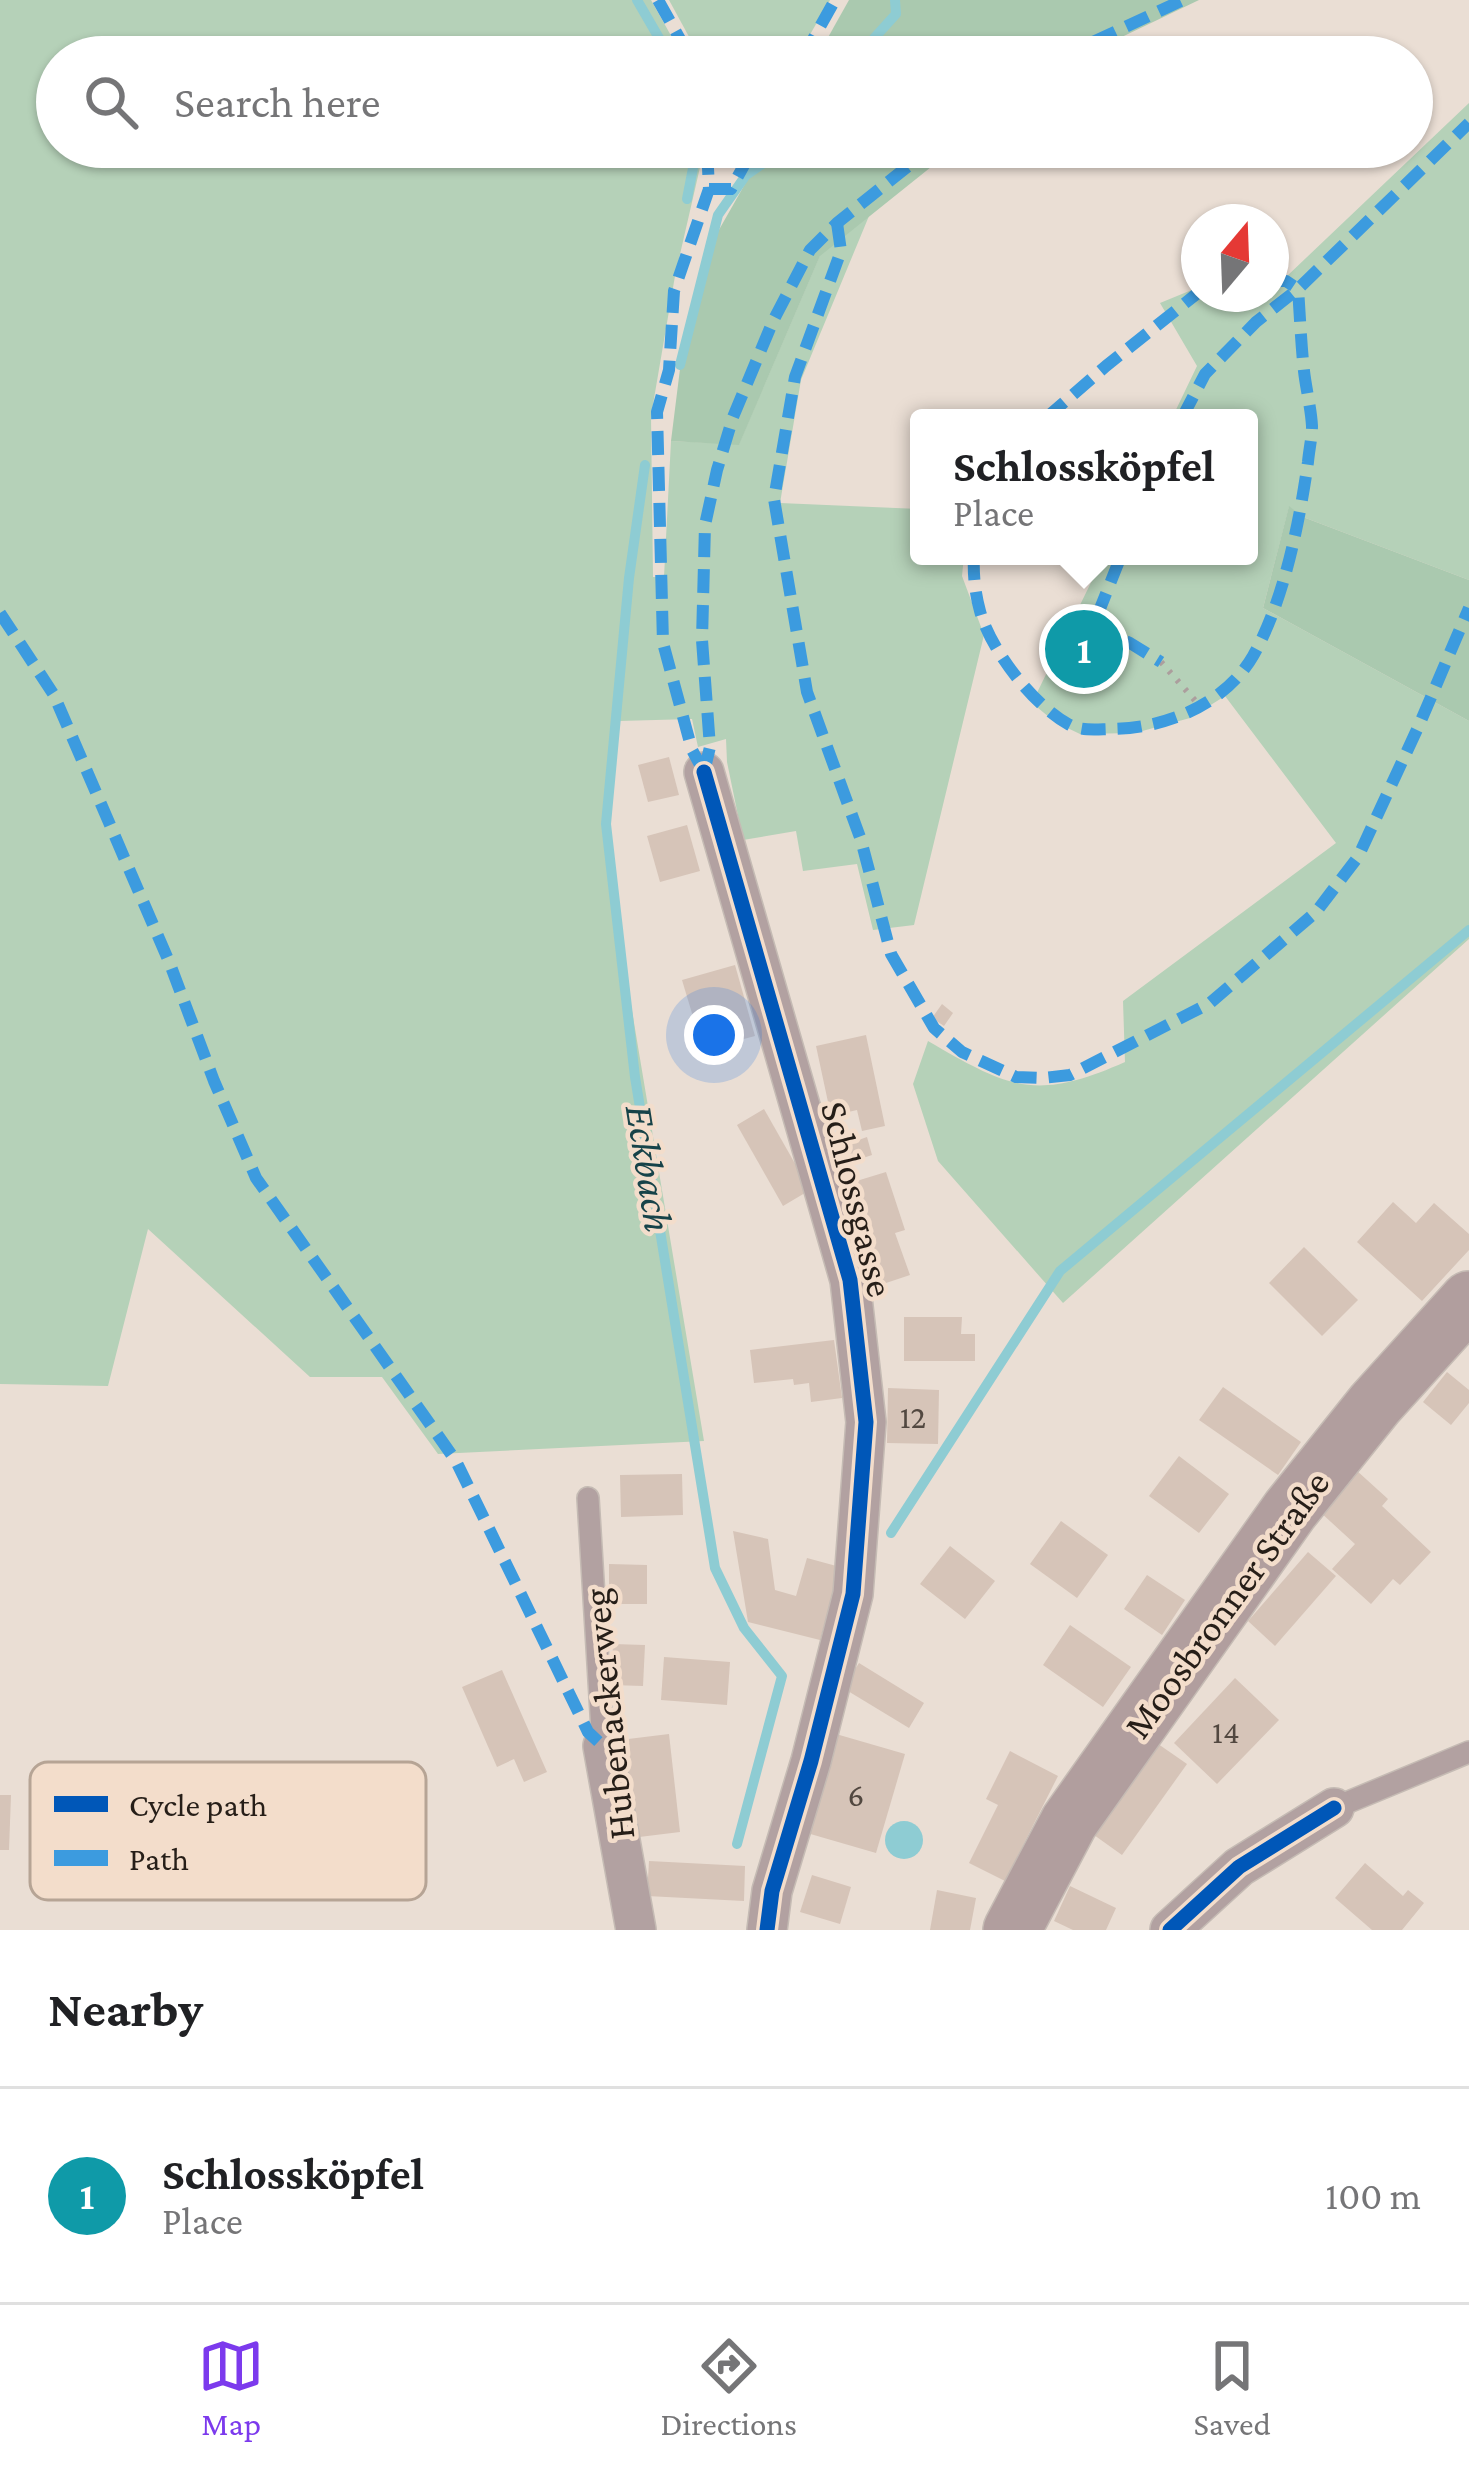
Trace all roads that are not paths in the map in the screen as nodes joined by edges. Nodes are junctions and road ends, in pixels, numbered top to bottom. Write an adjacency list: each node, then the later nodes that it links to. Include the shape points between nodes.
1 (704, 772): 8 (street, Schlossgasse, via 850,1280 866,1422 853,1594)
2 (1469, 1300): 9 (main road, Moosbronner Straße, via 1290,1510 1070,1822)
3 (588, 1498): 4 (lane, Hubenackerweg)
4 (603, 1746): 7 (street, Hubenackerweg)
5 (1469, 1752): 6 (lane)
6 (1334, 1808): 10 (street, via 1239,1867)
7 (636, 1930)
8 (766, 1930)
9 (1012, 1930)
10 (1170, 1930)

